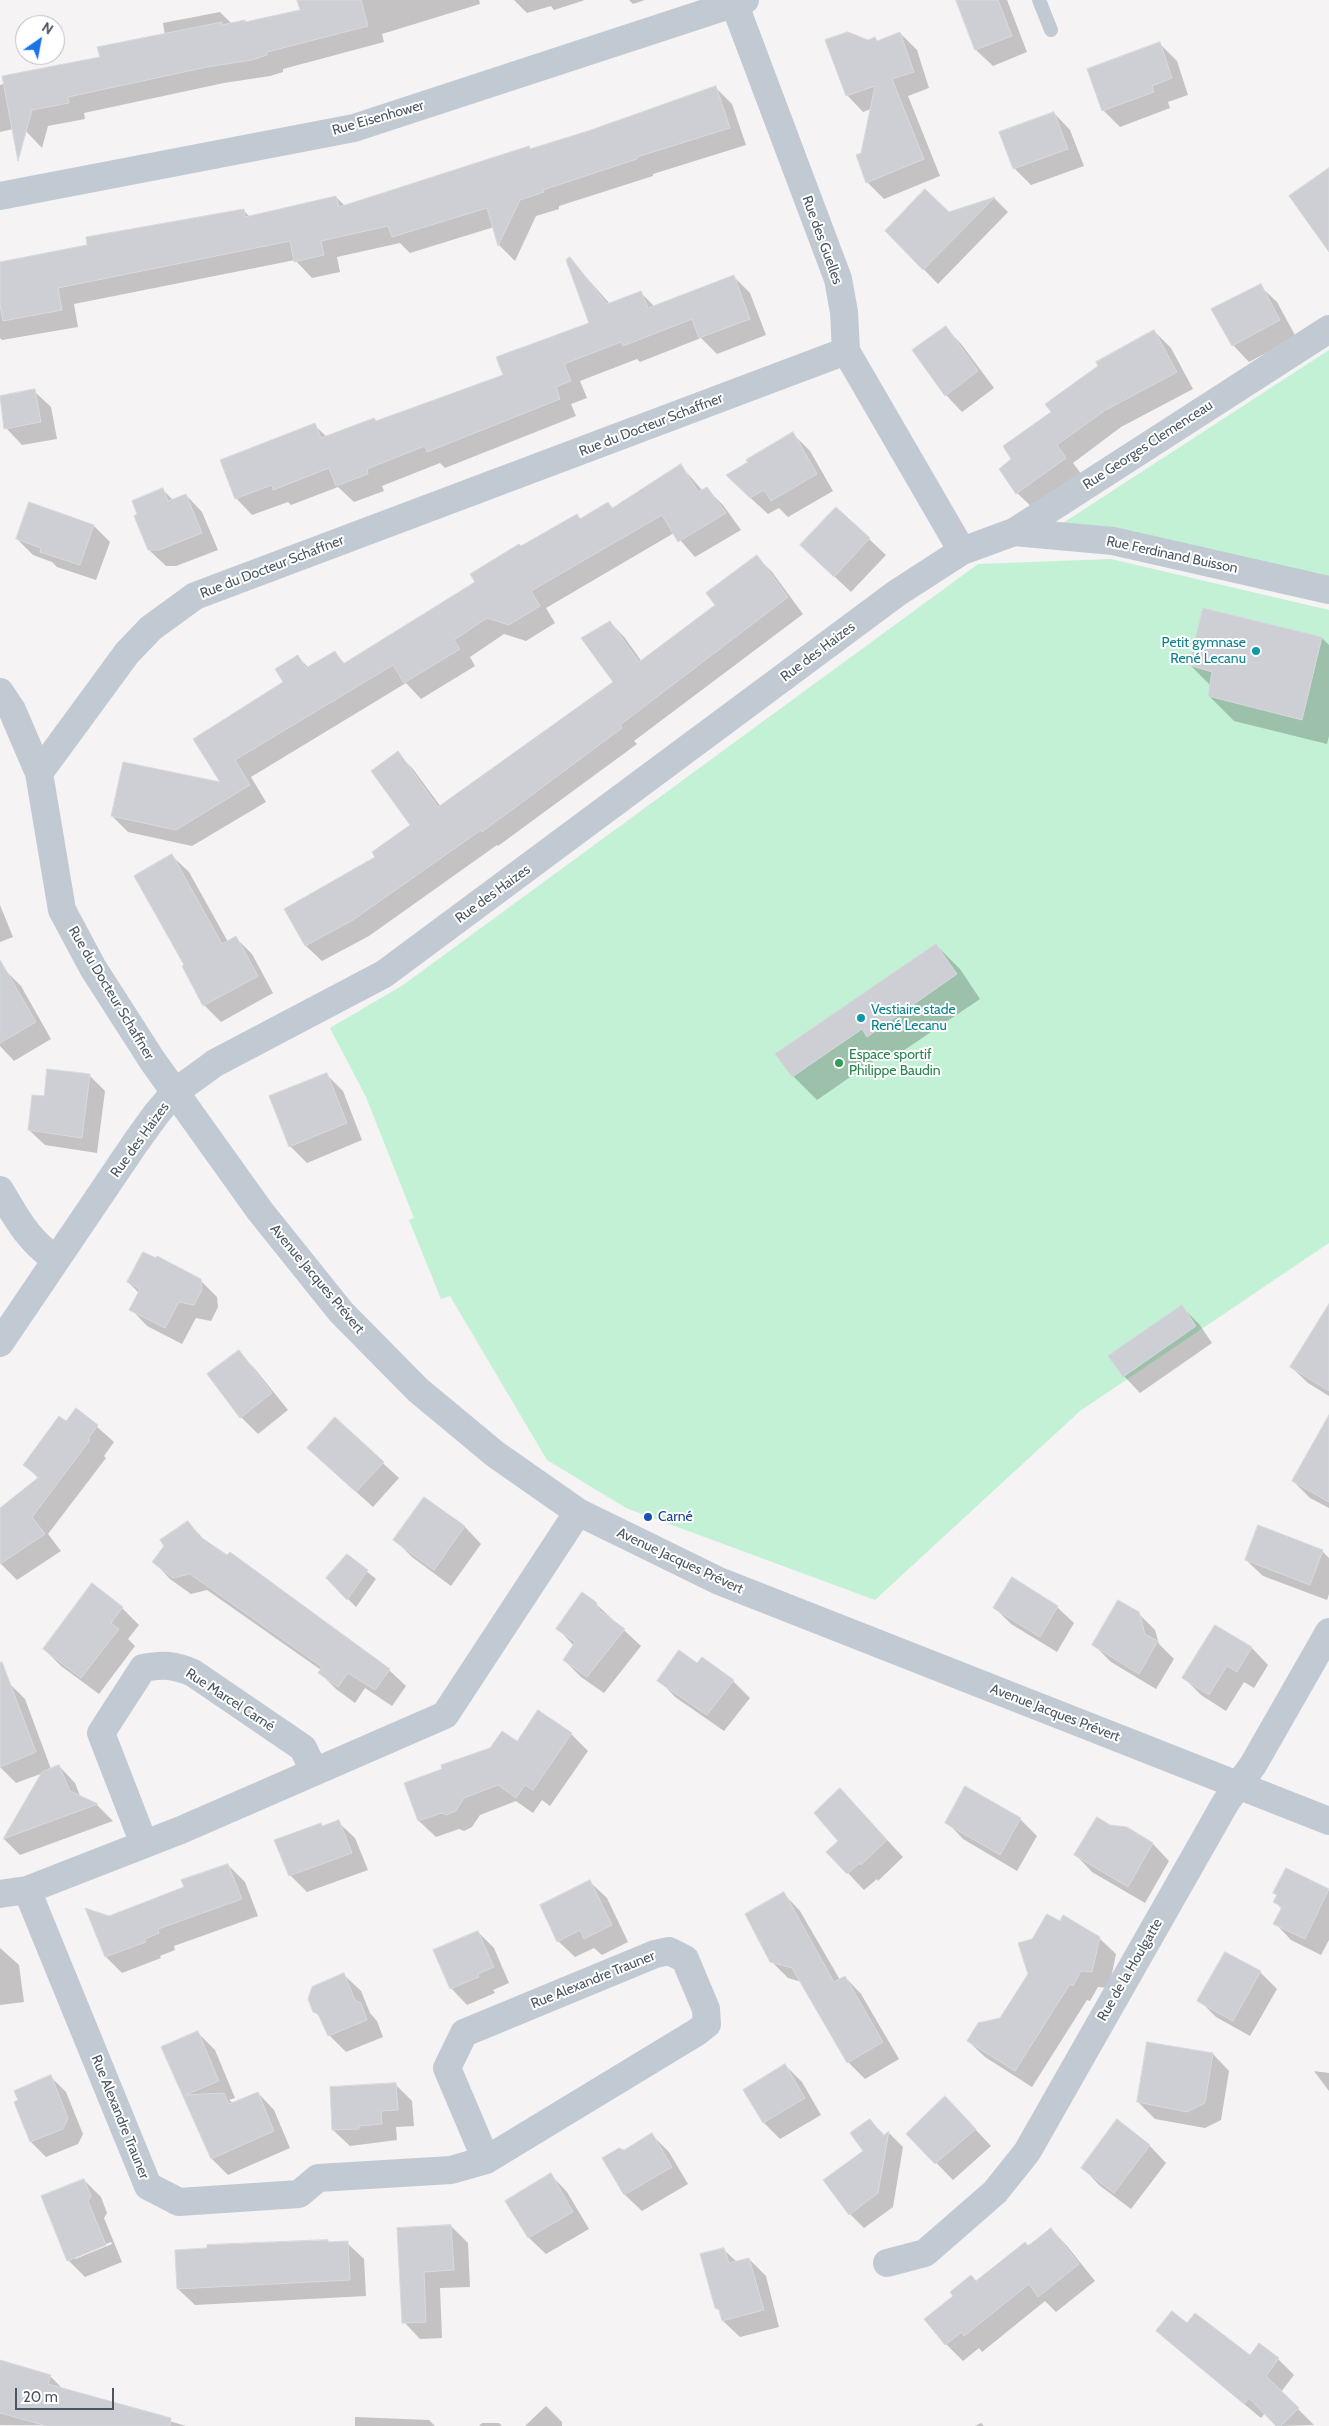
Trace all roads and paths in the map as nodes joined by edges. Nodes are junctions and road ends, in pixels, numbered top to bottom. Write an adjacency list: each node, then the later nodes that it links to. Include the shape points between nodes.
1 (1039, 0): 3 (lane)
2 (737, 1): 4 (street, Rue Eisenhower, via 354,128); 6 (street, Rue des Guelles, via 838,279)
3 (1051, 30)
4 (0, 196)
5 (1329, 329): 7 (street, Rue Georges Clemenceau)
6 (846, 351): 8 (street, Rue des Guelles); 11 (street, Rue du Docteur Schaffner, via 195,596 151,628 127,653)
7 (1014, 532): 8 (street, Rue Georges Clemenceau); 9 (street, Rue Ferdinand Buisson, via 1113,541)
8 (962, 552): 12 (street, Rue des Haizes, via 897,593 384,974 226,1056)
9 (1329, 590)
10 (0, 692): 11 (street, via 12,710)
11 (39, 773): 12 (street, Rue du Docteur Schaffner, via 62,910 92,968)
12 (175, 1092): 14 (street, Rue des Haizes); 16 (street, Avenue Jacques Prévert, via 260,1211 341,1312 418,1390 495,1454)
13 (0, 1190): 14 (street, via 28,1236)
14 (56, 1260): 15 (street, Rue des Haizes)
15 (0, 1344)
16 (578, 1512): 18 (street, via 445,1714); 19 (street, Avenue Jacques Prévert, via 720,1581)
17 (1329, 1632): 19 (street, Rue de la Houlgatte)
18 (314, 1771): 21 (street); 21 (street, Rue Marcel Carné, via 303,1748 193,1674 178,1666 161,1664 143,1668 101,1733)
19 (1239, 1784): 20 (street, Avenue Jacques Prévert); 25 (street, Rue de la Houlgatte, via 1027,2152 995,2192 926,2253)
20 (1329, 1821)
21 (144, 1844): 22 (street)
22 (27, 1890): 23 (street); 24 (street, Rue Alexandre Trauner, via 148,2186 179,2202 299,2194 318,2178 451,2170)
23 (0, 1894)
24 (486, 2160): 24 (street, Rue Alexandre Trauner, via 447,2068 464,2033 655,1954 669,1951 685,1959 706,2009 707,2024)
25 (887, 2263)

